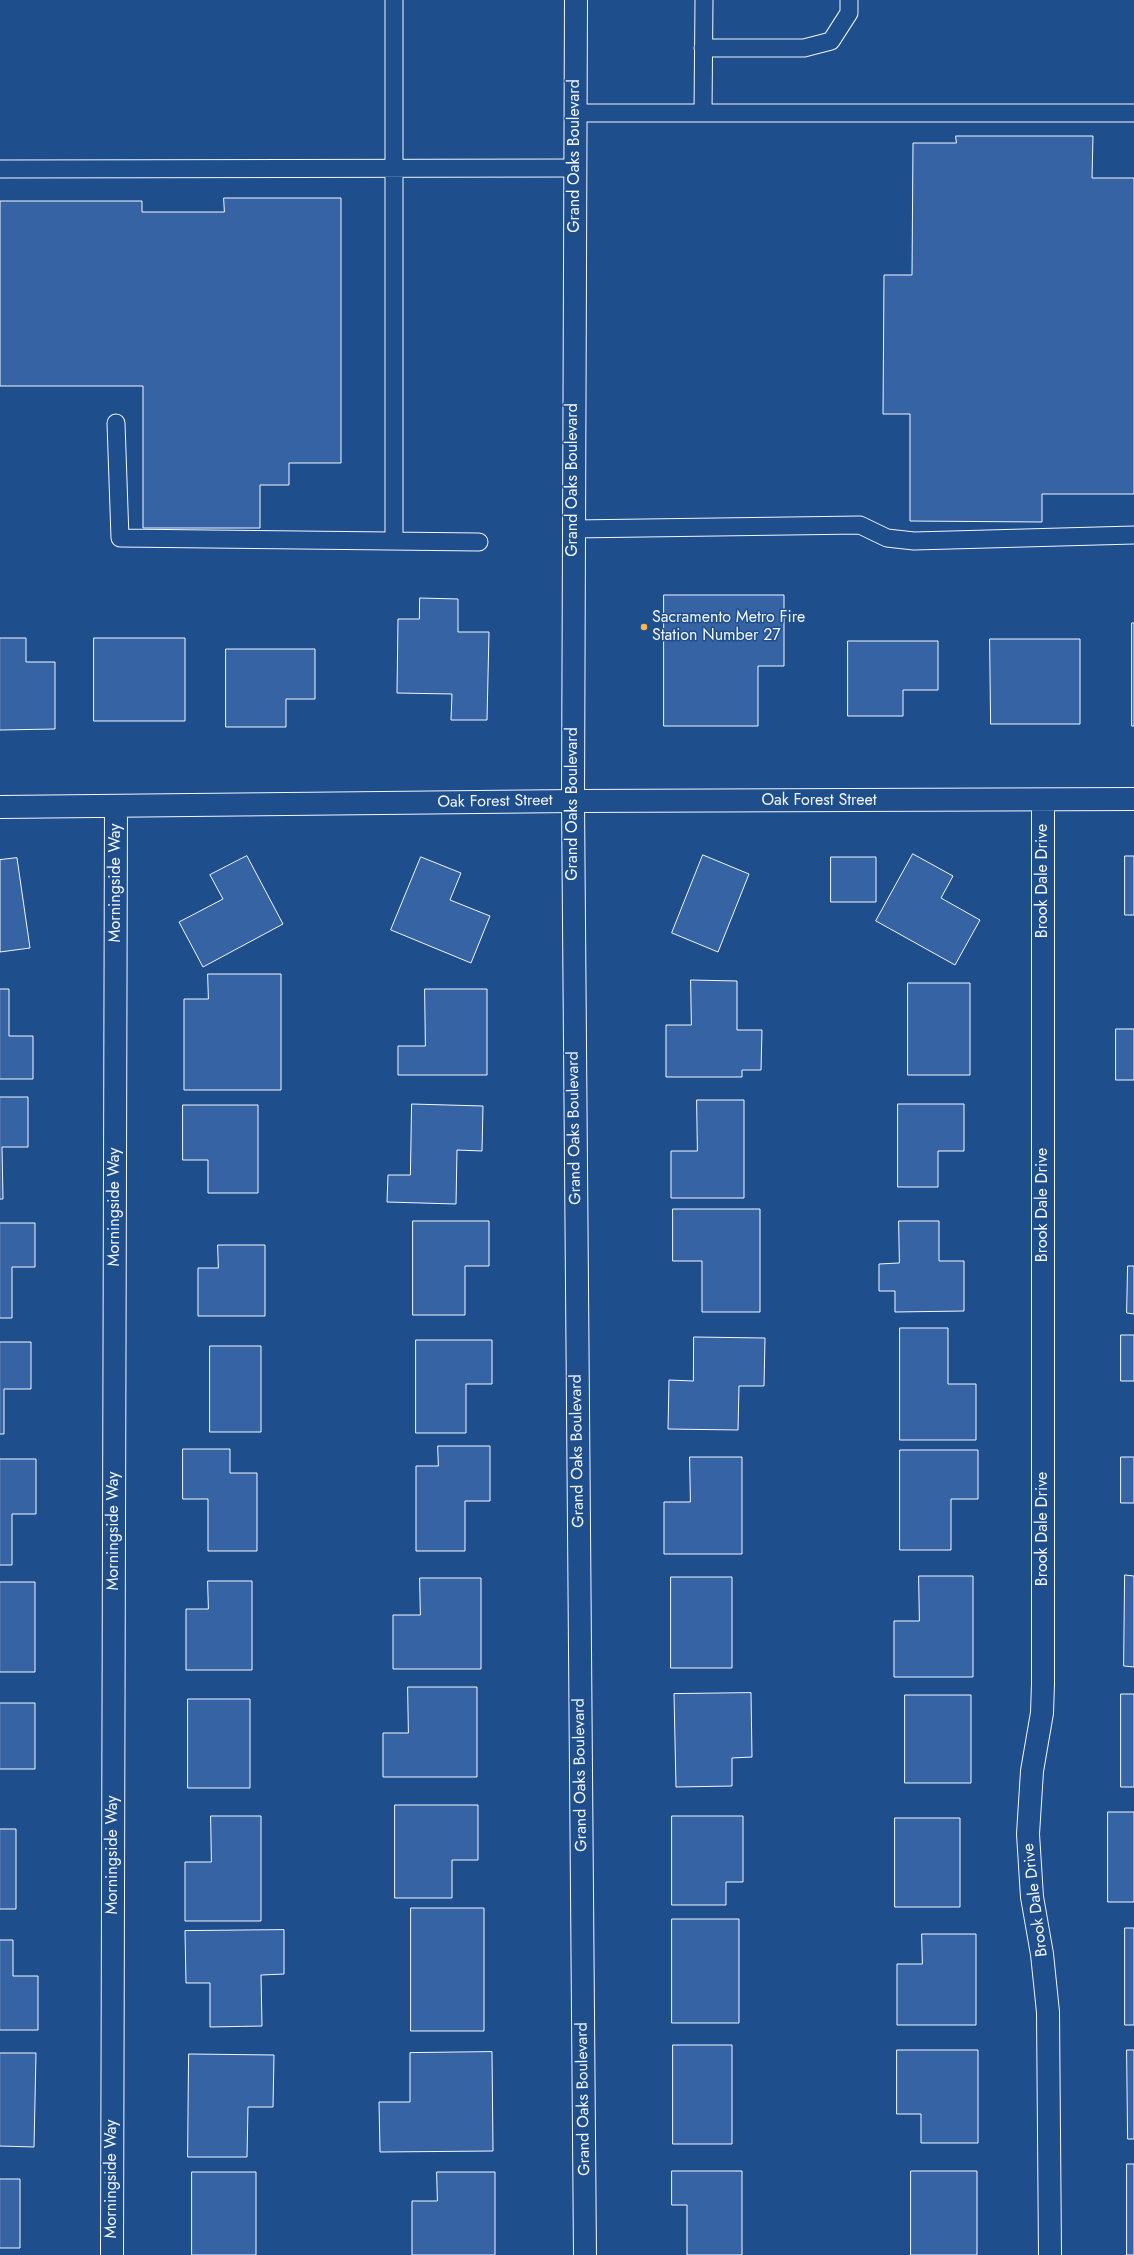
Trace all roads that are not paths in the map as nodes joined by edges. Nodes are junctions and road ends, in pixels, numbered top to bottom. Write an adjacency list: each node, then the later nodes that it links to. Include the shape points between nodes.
1 (394, 0): 9 (lane)
2 (576, 0): 6 (street, Grand Oaks Boulevard)
3 (704, 0): 5 (lane)
4 (849, 0): 5 (lane, via 849,13 830,41 804,48)
5 (703, 48): 7 (lane)
6 (575, 113): 7 (lane); 10 (street, Grand Oaks Boulevard)
7 (703, 113): 8 (lane)
8 (1134, 113)
9 (393, 168): 10 (lane); 11 (lane); 15 (lane)
10 (575, 168): 13 (street, Grand Oaks Boulevard)
11 (0, 169)
12 (116, 423): 15 (lane, via 120,538)
13 (573, 529): 14 (lane, via 860,525 887,538 914,541); 18 (street, Grand Oaks Boulevard)
14 (1134, 535)
15 (394, 541): 16 (lane)
16 (479, 542)
17 (1134, 799): 19 (street, Oak Forest Street)
18 (573, 801): 19 (street, Oak Forest Street); 21 (street, Oak Forest Street); 23 (street, Grand Oaks Boulevard)
19 (1043, 801): 24 (street, Brook Dale Drive, via 1043,1684 1042,1713 1032,1771 1028,1834 1032,1896 1048,2012)
20 (0, 807): 21 (street, Oak Forest Street)
21 (116, 807): 22 (street, Morningside Way)
22 (112, 2255)
23 (585, 2255)
24 (1050, 2255)

